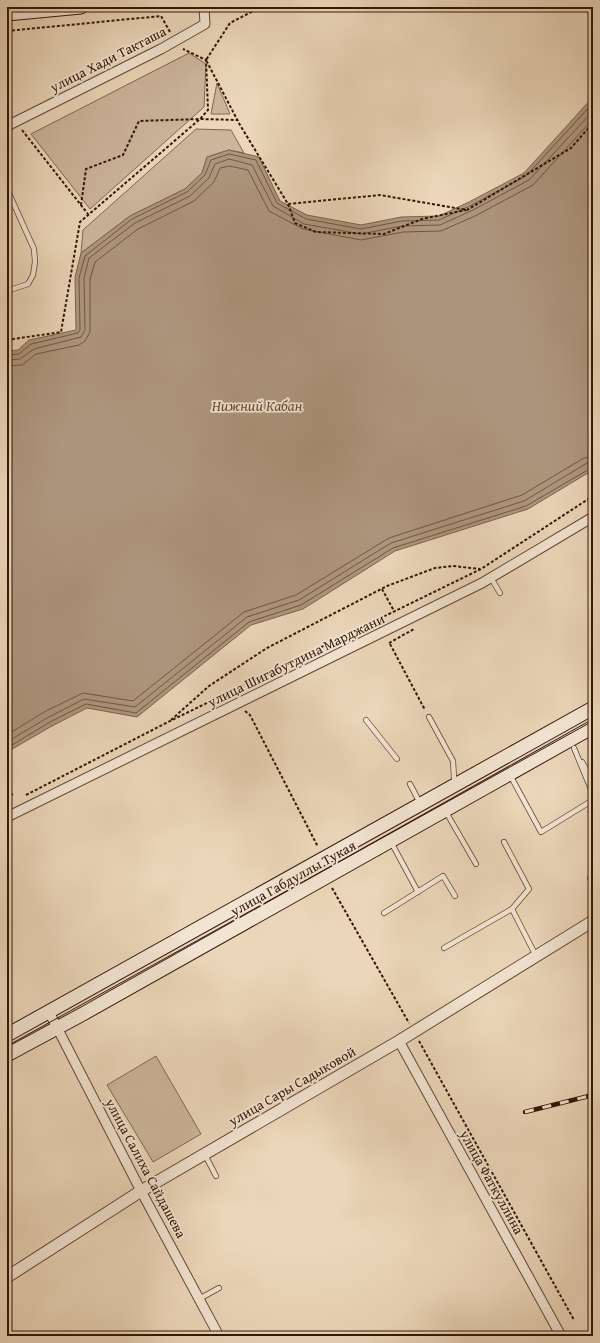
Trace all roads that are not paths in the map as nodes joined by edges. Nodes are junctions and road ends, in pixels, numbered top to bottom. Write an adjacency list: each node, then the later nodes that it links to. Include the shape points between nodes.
1 (81, 7): 3 (main road)
2 (204, 7): 4 (street, улица Хади Такташа, via 205,24 162,49)
3 (7, 14)
4 (11, 124)
5 (7, 189): 6 (lane, via 34,249 35,262 33,275 28,284)
6 (7, 290)
7 (593, 517): 8 (street, улица Шигабутдина Марджани)
8 (491, 578): 9 (lane); 24 (street, улица Шигабутдина Марджани)
9 (500, 593)
10 (593, 708): 19 (main road, улица Габдуллы Тукая)
11 (429, 717): 19 (lane, via 453,761)
12 (366, 720): 15 (lane)
13 (593, 726): 14 (main road, улица Габдуллы Тукая)
14 (572, 744): 16 (main road, улица Габдуллы Тукая); 17 (lane); 20 (lane)
15 (397, 759)
16 (509, 774): 21 (lane, via 541,832); 23 (main road, улица Габдуллы Тукая)
17 (593, 781)
18 (410, 784): 22 (lane)
19 (457, 784): 22 (main road, улица Габдуллы Тукая)
20 (593, 794)
21 (593, 800)
22 (421, 804): 37 (main road, улица Габдуллы Тукая)
23 (445, 810): 25 (main road, улица Габдуллы Тукая); 27 (lane)
24 (7, 817)
25 (390, 841): 30 (lane); 38 (main road, улица Габдуллы Тукая)
26 (504, 842): 32 (lane, via 529,889)
27 (476, 864)
28 (593, 872): 29 (lane, via 590,878)
29 (593, 884)
30 (418, 892): 31 (lane, via 443,876); 33 (lane)
31 (455, 896)
32 (512, 910): 35 (lane); 36 (lane)
33 (384, 913)
34 (593, 921): 36 (street, улица Сары Садыковой)
35 (444, 948)
36 (536, 956): 40 (street, улица Сары Садыковой)
37 (49, 1012): 38 (street, улица Салиха Сайдашева); 39 (main road, улица Габдуллы Тукая)
38 (57, 1028): 41 (main road, улица Габдуллы Тукая); 44 (street, улица Салиха Сайдашева)
39 (7, 1034)
40 (399, 1041): 42 (street, улица Сары Садыковой); 49 (street, улица Фаткуллина)
41 (7, 1055)
42 (205, 1154): 43 (lane); 44 (street, улица Сары Садыковой)
43 (216, 1176)
44 (141, 1191): 45 (street, улица Сары Садыковой); 47 (street, улица Салиха Сайдашева)
45 (7, 1277)
46 (219, 1288): 47 (lane)
47 (199, 1299): 48 (street, улица Салиха Сайдашева)
48 (219, 1336)
49 (561, 1336)

